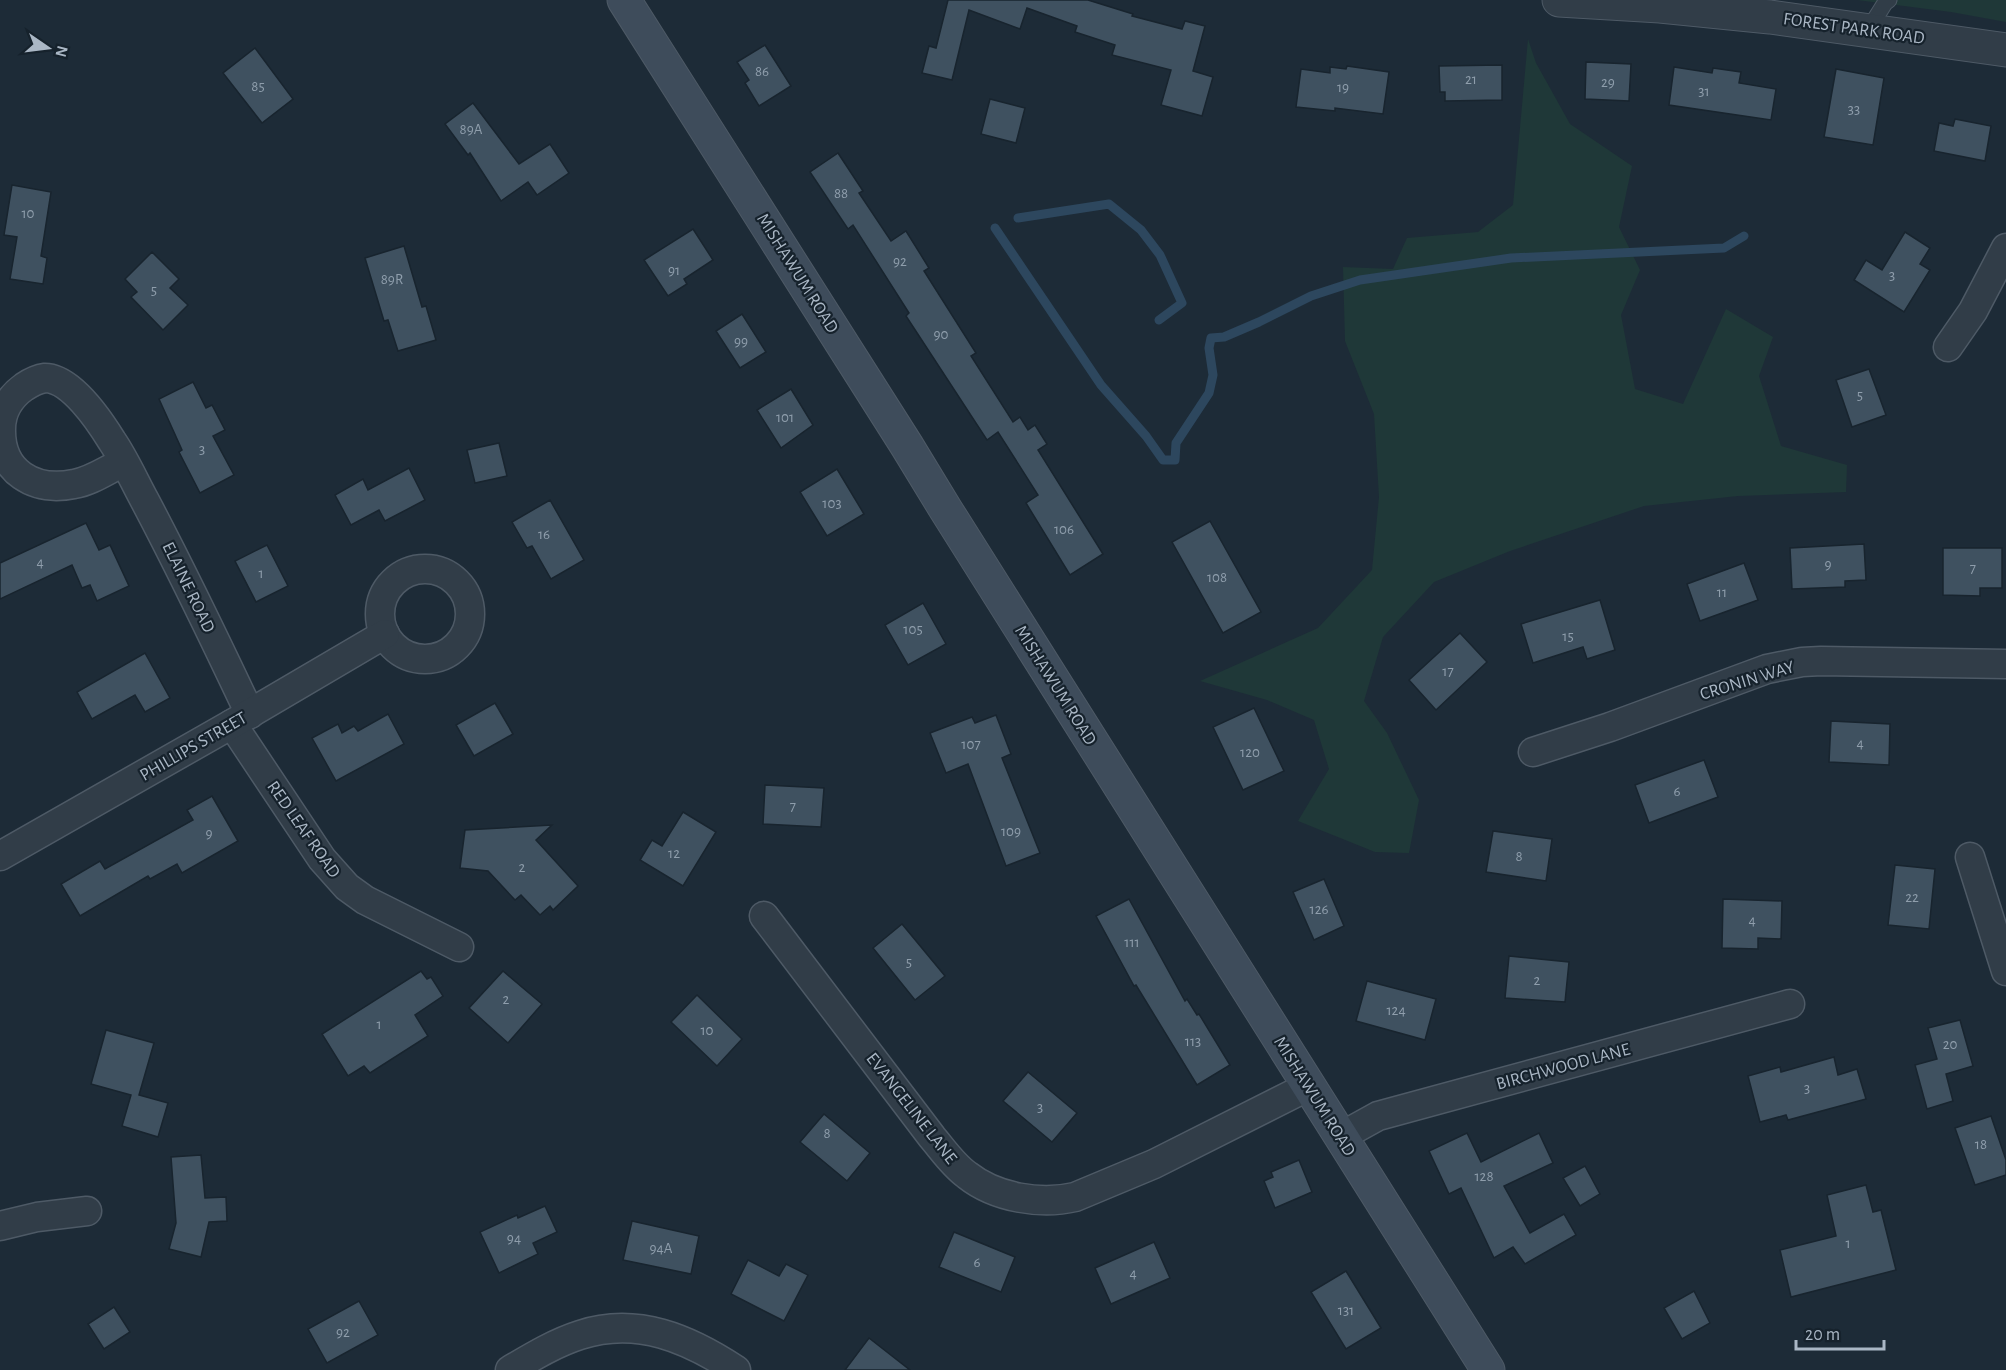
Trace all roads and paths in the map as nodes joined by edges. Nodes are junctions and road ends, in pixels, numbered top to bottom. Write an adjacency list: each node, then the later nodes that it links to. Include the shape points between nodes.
1 (624, 0): 19 (main road, MISHAWUM ROAD)
2 (1559, 0): 4 (street, FOREST PARK ROAD, via 1715,11)
3 (1889, 0): 4 (lane)
4 (1868, 30): 5 (street, FOREST PARK ROAD)
5 (2006, 50)
6 (2006, 248): 7 (street, via 1973,311)
7 (1948, 347)
8 (124, 462): 11 (street, ELAINE ROAD, via 174,555)
9 (385, 634): 11 (street, PHILLIPS STREET)
10 (2006, 664): 12 (street, CRONIN WAY, via 1821,661 1785,665)
11 (241, 719): 13 (street, PHILLIPS STREET); 16 (street, RED LEAF ROAD, via 298,825 340,881 364,900)
12 (1533, 752)
13 (0, 856)
14 (1970, 857): 17 (street)
15 (764, 916): 19 (street, EVANGELINE LANE, via 957,1166 977,1182 1008,1194 1038,1201 1075,1197 1155,1164)
16 (459, 946)
17 (2006, 971)
18 (1790, 1004): 20 (street, BIRCHWOOD LANE, via 1378,1116)
19 (1309, 1086): 20 (main road, MISHAWUM ROAD)
20 (1340, 1137): 25 (main road, MISHAWUM ROAD)
21 (87, 1211): 22 (street)
22 (0, 1226)
23 (510, 1370): 24 (street, via 580,1335 621,1328 684,1340)
24 (736, 1370)
25 (1488, 1370)

